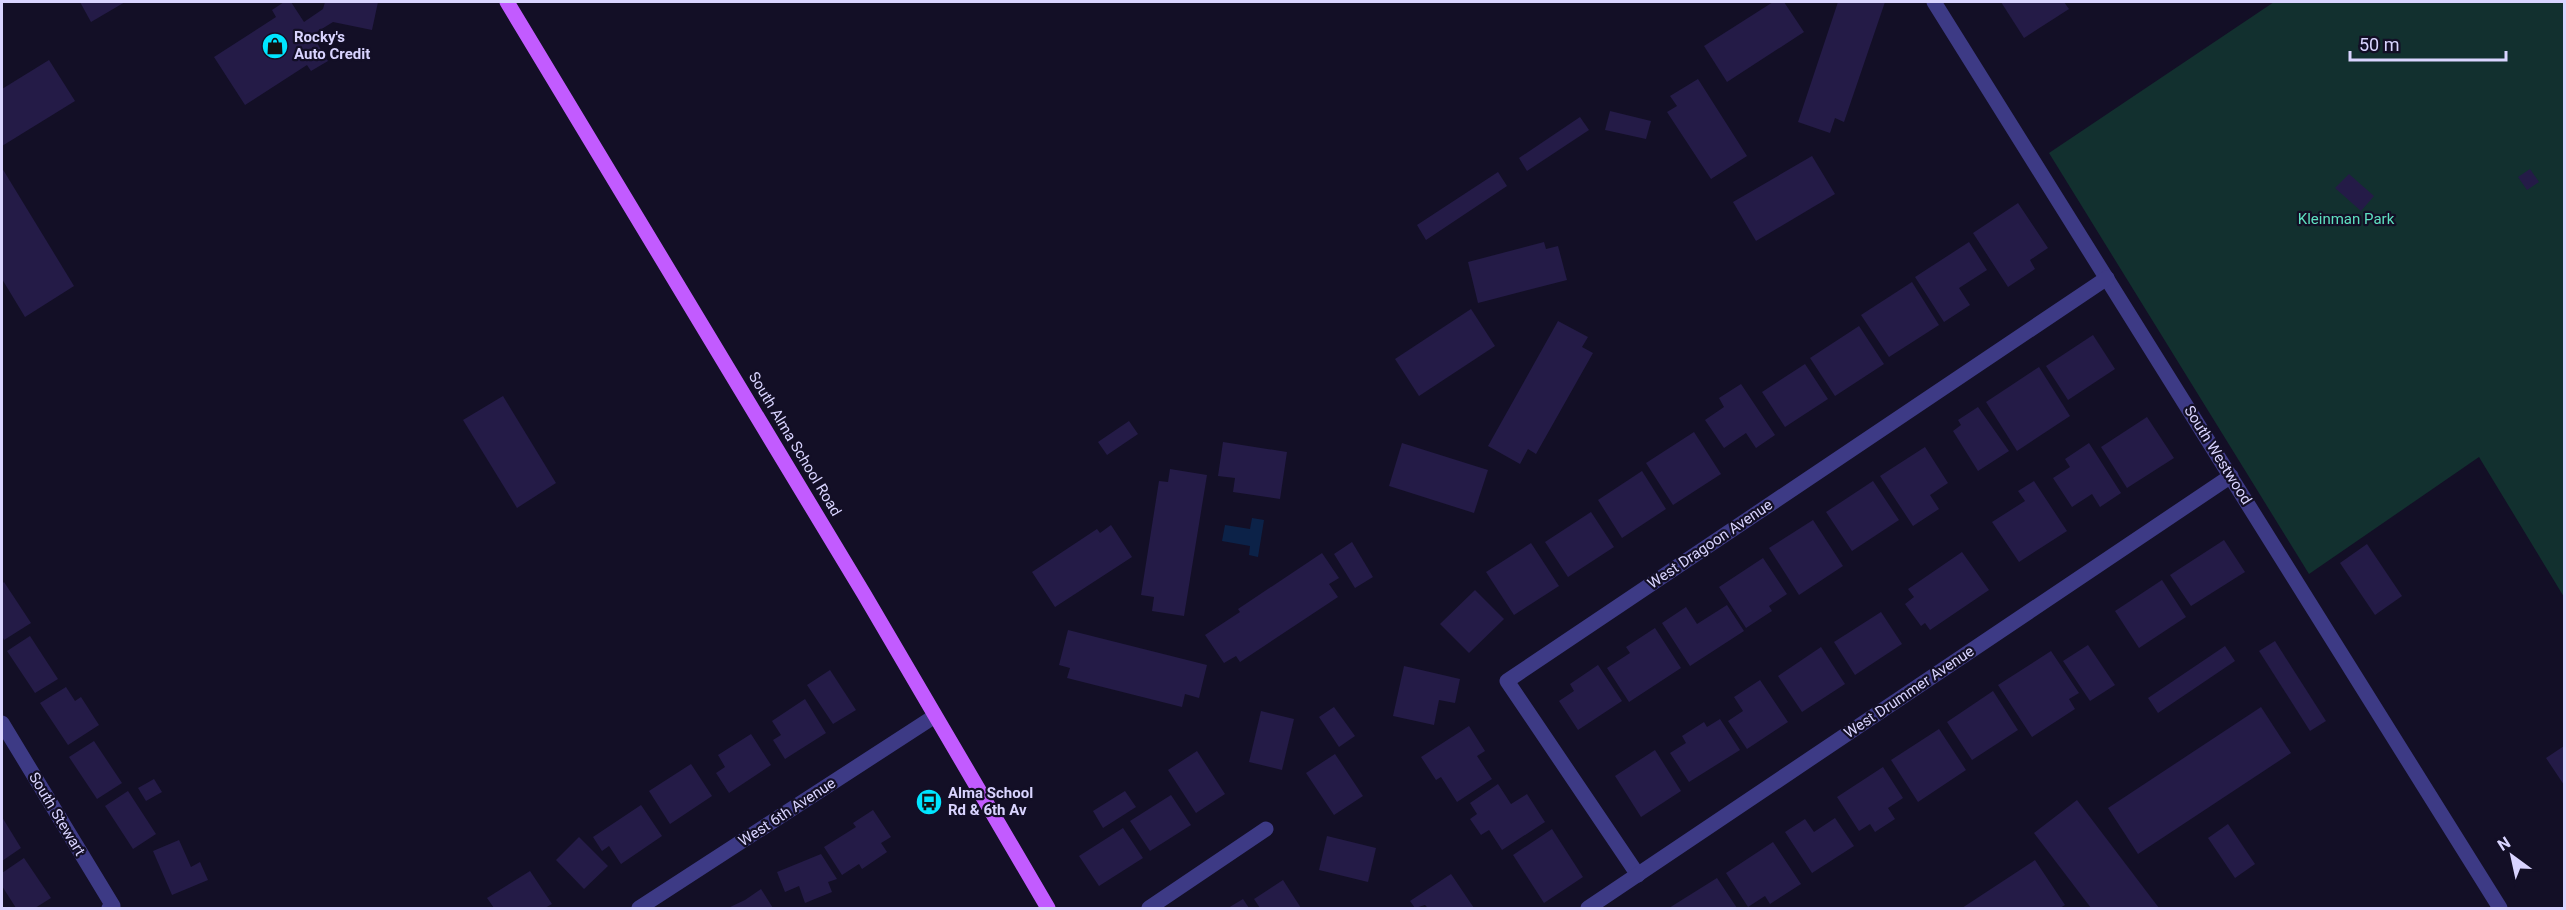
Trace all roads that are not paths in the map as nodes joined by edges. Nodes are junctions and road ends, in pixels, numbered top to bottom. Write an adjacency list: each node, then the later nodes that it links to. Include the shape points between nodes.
1 (507, 2): 5 (main road, South Alma School Road)
2 (1935, 2): 3 (street, South Westwood)
3 (2107, 278): 4 (street, South Westwood); 8 (street, West Dragoon Avenue, via 1507,681)
4 (2231, 476): 8 (street, West Drummer Avenue); 14 (street, South Westwood)
5 (936, 716): 10 (street, West 6th Avenue); 11 (main road, South Alma School Road)
6 (2, 723): 9 (street, South Stewart)
7 (1266, 829): 12 (street)
8 (1638, 875): 13 (street, West Drummer Avenue)
9 (111, 907)
10 (639, 909)
11 (1048, 909)
12 (1149, 909)
13 (1588, 909)
14 (2500, 909)

